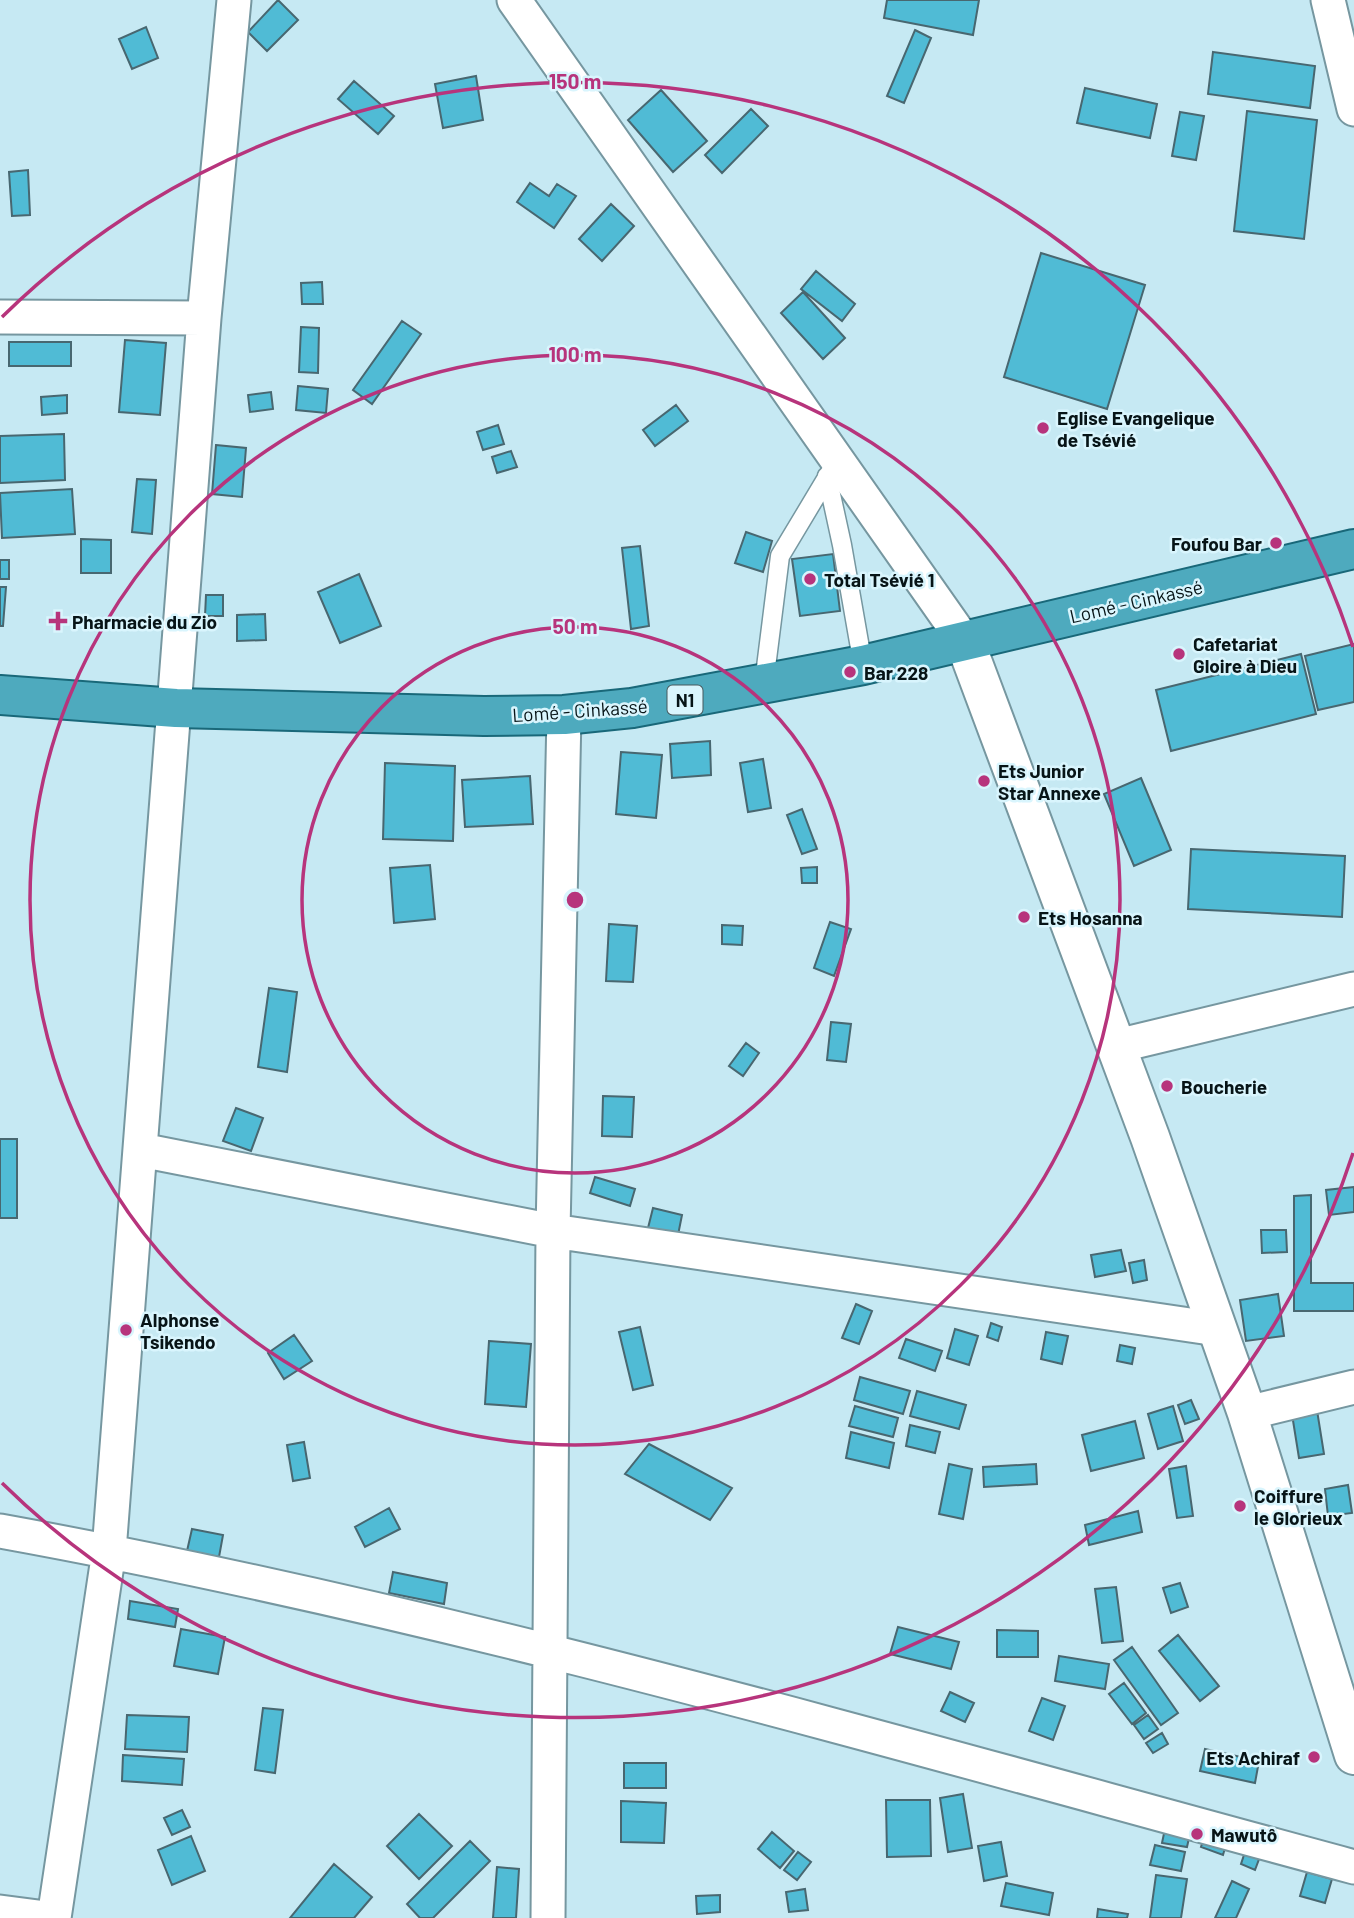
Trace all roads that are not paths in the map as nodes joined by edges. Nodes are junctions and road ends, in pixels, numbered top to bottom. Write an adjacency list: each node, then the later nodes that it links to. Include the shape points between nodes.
1 (233, 0): 6 (street)
2 (514, 0): 7 (street)
3 (1328, 0): 4 (street)
4 (1354, 108)
5 (0, 317): 6 (street)
6 (204, 318): 13 (street)
7 (832, 468): 9 (street); 10 (lane); 11 (lane, via 780,556)
8 (1354, 549): 9 (highway, Lomé - Cinkassé / N1)
9 (965, 642): 10 (highway, Lomé - Cinkassé / N1); 16 (main road)
10 (863, 665): 11 (highway, Lomé - Cinkassé / N1)
11 (764, 683): 14 (highway, Lomé - Cinkassé / N1, via 698,698)
12 (0, 695): 13 (highway, Lomé - Cinkassé / N1)
13 (176, 708): 14 (highway, Lomé - Cinkassé / N1); 17 (street)
14 (564, 715): 18 (street)
15 (1354, 989): 16 (street)
16 (1116, 1046): 19 (main road)
17 (141, 1150): 18 (street); 23 (street)
18 (553, 1231): 19 (street); 24 (street)
19 (1217, 1329): 21 (main road)
20 (1354, 1387): 21 (street)
21 (1247, 1413): 25 (main road)
22 (0, 1531): 23 (street)
23 (109, 1550): 24 (street); 29 (street)
24 (550, 1650): 26 (street); 30 (street)
25 (1354, 1755)
26 (1354, 1867)
27 (0, 1912): 28 (street)
28 (46, 1918)
29 (54, 1918)
30 (548, 1918)

